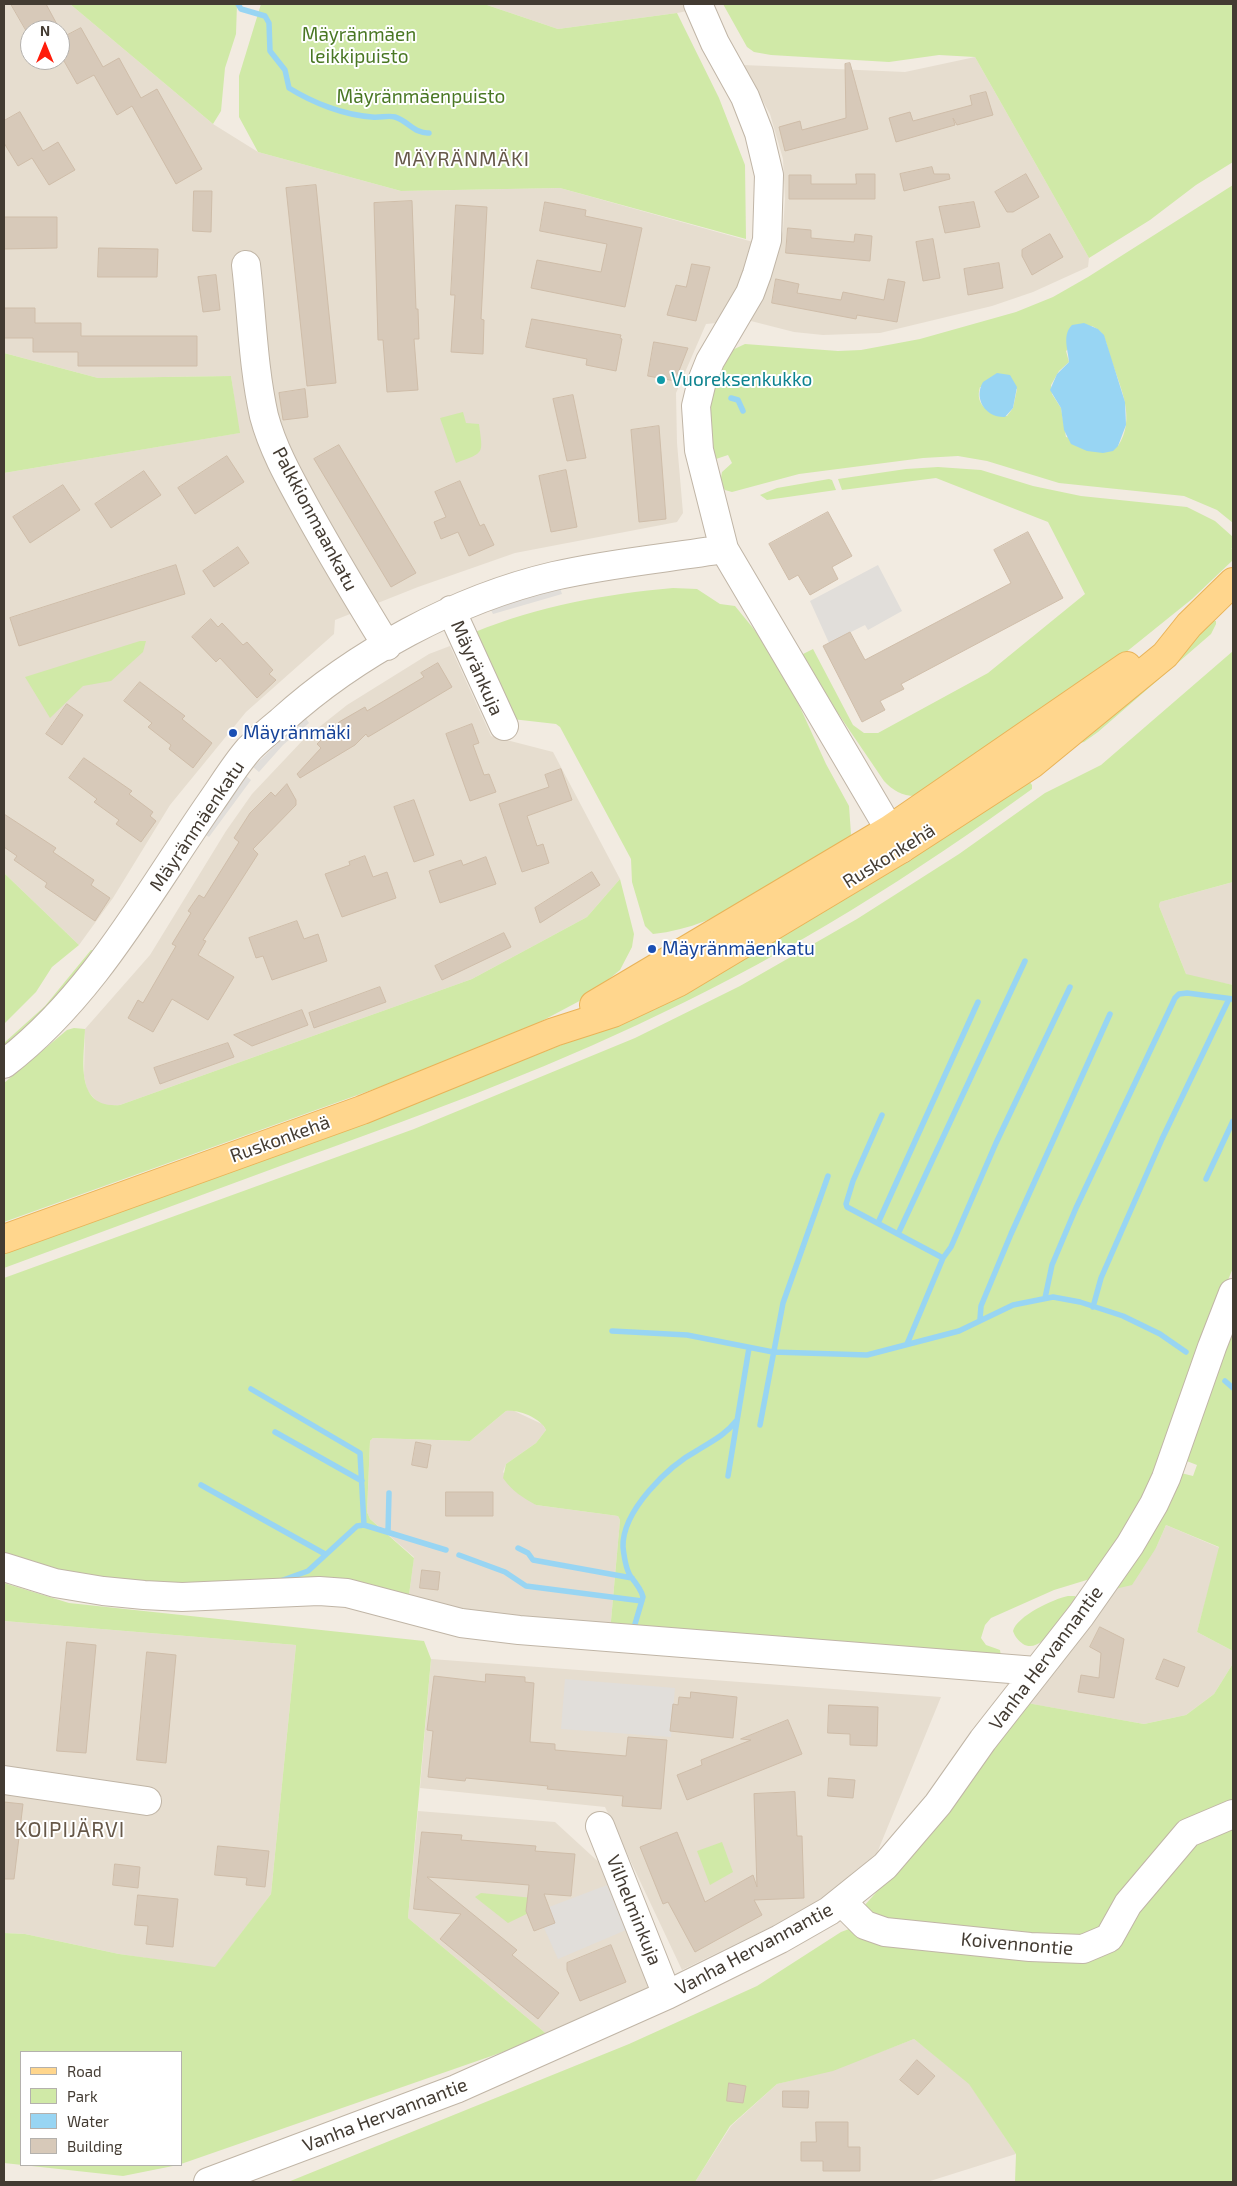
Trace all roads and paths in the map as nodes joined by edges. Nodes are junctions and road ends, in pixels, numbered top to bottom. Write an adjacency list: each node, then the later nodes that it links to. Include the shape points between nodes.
1 (698, 4): 3 (street, via 745,98 759,133 769,174 767,240 757,274 750,293 710,361 696,406 699,450)
2 (246, 265): 6 (street, Palkkionmaankatu, via 260,390 273,442 283,467 341,571)
3 (724, 549): 5 (street, Mäyränmäenkatu, via 554,576); 8 (street)
4 (1233, 582): 8 (main road, Ruskonkehä, via 1189,625 1078,701)
5 (451, 610): 6 (street, Mäyränmäenkatu); 7 (street, Mäyränkuja)
6 (387, 646): 9 (street, Mäyränmäenkatu, via 344,670 296,707 250,749 211,801 115,948 46,1029)
7 (504, 726)
8 (896, 839): 10 (main road, Ruskonkehä, via 605,998 554,1032 362,1110)
9 (4, 1064)
10 (4, 1239)
11 (1233, 1293): 13 (street, Vanha Hervannantie, via 1154,1504 1098,1592)
12 (4, 1567): 13 (street, via 55,1583 103,1592 182,1597 319,1590 347,1593 461,1623 519,1630)
13 (1036, 1671): 18 (street, Vanha Hervannantie, via 938,1804 885,1866)
14 (4, 1780): 15 (street)
15 (146, 1801)
16 (1233, 1814): 18 (street, Koivennontie, via 1188,1833 1128,1904 1109,1938 1083,1950 885,1932 865,1924)
17 (600, 1826): 19 (street, Vilhelminkuja)
18 (842, 1902): 19 (street, Vanha Hervannantie, via 780,1939)
19 (667, 1995): 20 (street, Vanha Hervannantie, via 456,2089)
20 (208, 2182)

